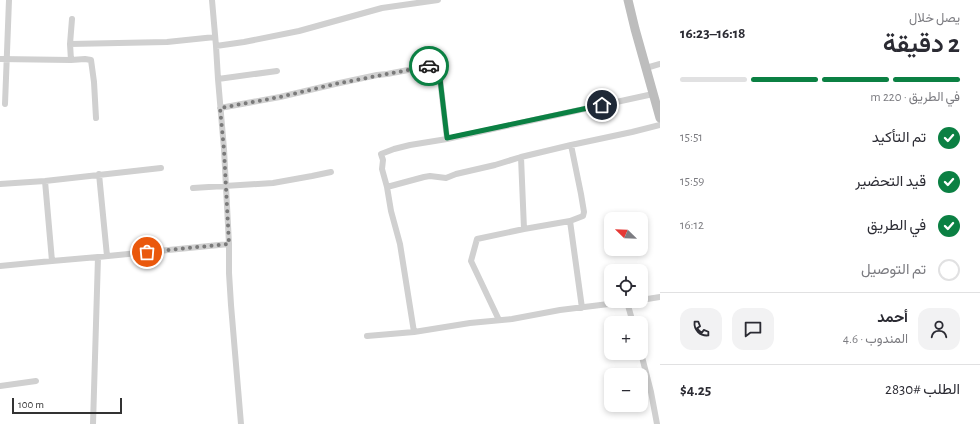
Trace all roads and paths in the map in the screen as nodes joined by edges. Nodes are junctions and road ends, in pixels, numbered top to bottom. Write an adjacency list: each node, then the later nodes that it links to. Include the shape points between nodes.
1 (9, 0): 9 (street)
2 (212, 0): 6 (street)
3 (438, 0): 8 (street, via 382,8 299,31)
4 (628, 0): 12 (main road)
5 (72, 19): 7 (street)
6 (215, 37): 7 (street, via 167,42); 8 (street)
7 (70, 44): 10 (street)
8 (216, 46): 14 (street)
9 (3, 59): 10 (street); 16 (street)
10 (71, 60): 18 (street, via 91,60)
11 (660, 64): 12 (street)
12 (646, 68): 15 (main road)
13 (277, 71): 14 (street)
14 (218, 79): 17 (street)
15 (653, 94): 19 (main road); 21 (street)
16 (4, 104)
17 (220, 108): 21 (street, via 432,65 439,70); 29 (street)
18 (96, 118)
19 (660, 118)
20 (660, 125): 22 (street)
21 (447, 138): 30 (street, via 381,154)
22 (570, 145): 23 (street); 32 (street, via 584,216)
23 (521, 157): 30 (street, via 446,178 430,176); 33 (street)
24 (162, 168): 26 (street)
25 (331, 172): 29 (street, via 273,183)
26 (99, 174): 27 (street); 35 (street)
27 (44, 181): 28 (street); 37 (street)
28 (0, 184)
29 (225, 186): 31 (street); 34 (street)
30 (387, 187): 44 (street, via 400,244)
31 (193, 188)
32 (570, 221): 33 (street); 42 (street)
33 (524, 229): 43 (street, via 477,239 471,261)
34 (229, 244): 35 (street); 50 (street, via 231,305)
35 (108, 256): 36 (street)
36 (98, 257): 37 (street); 49 (street)
37 (52, 260): 38 (street)
38 (0, 266)
39 (660, 297): 40 (street)
40 (648, 299)
41 (604, 305): 42 (street)
42 (582, 308): 43 (street)
43 (499, 320): 44 (street)
44 (414, 332): 45 (street)
45 (367, 336)
46 (643, 360): 51 (street)
47 (36, 381): 48 (street)
48 (0, 386)
49 (93, 424)
50 (241, 424)
51 (657, 424)

